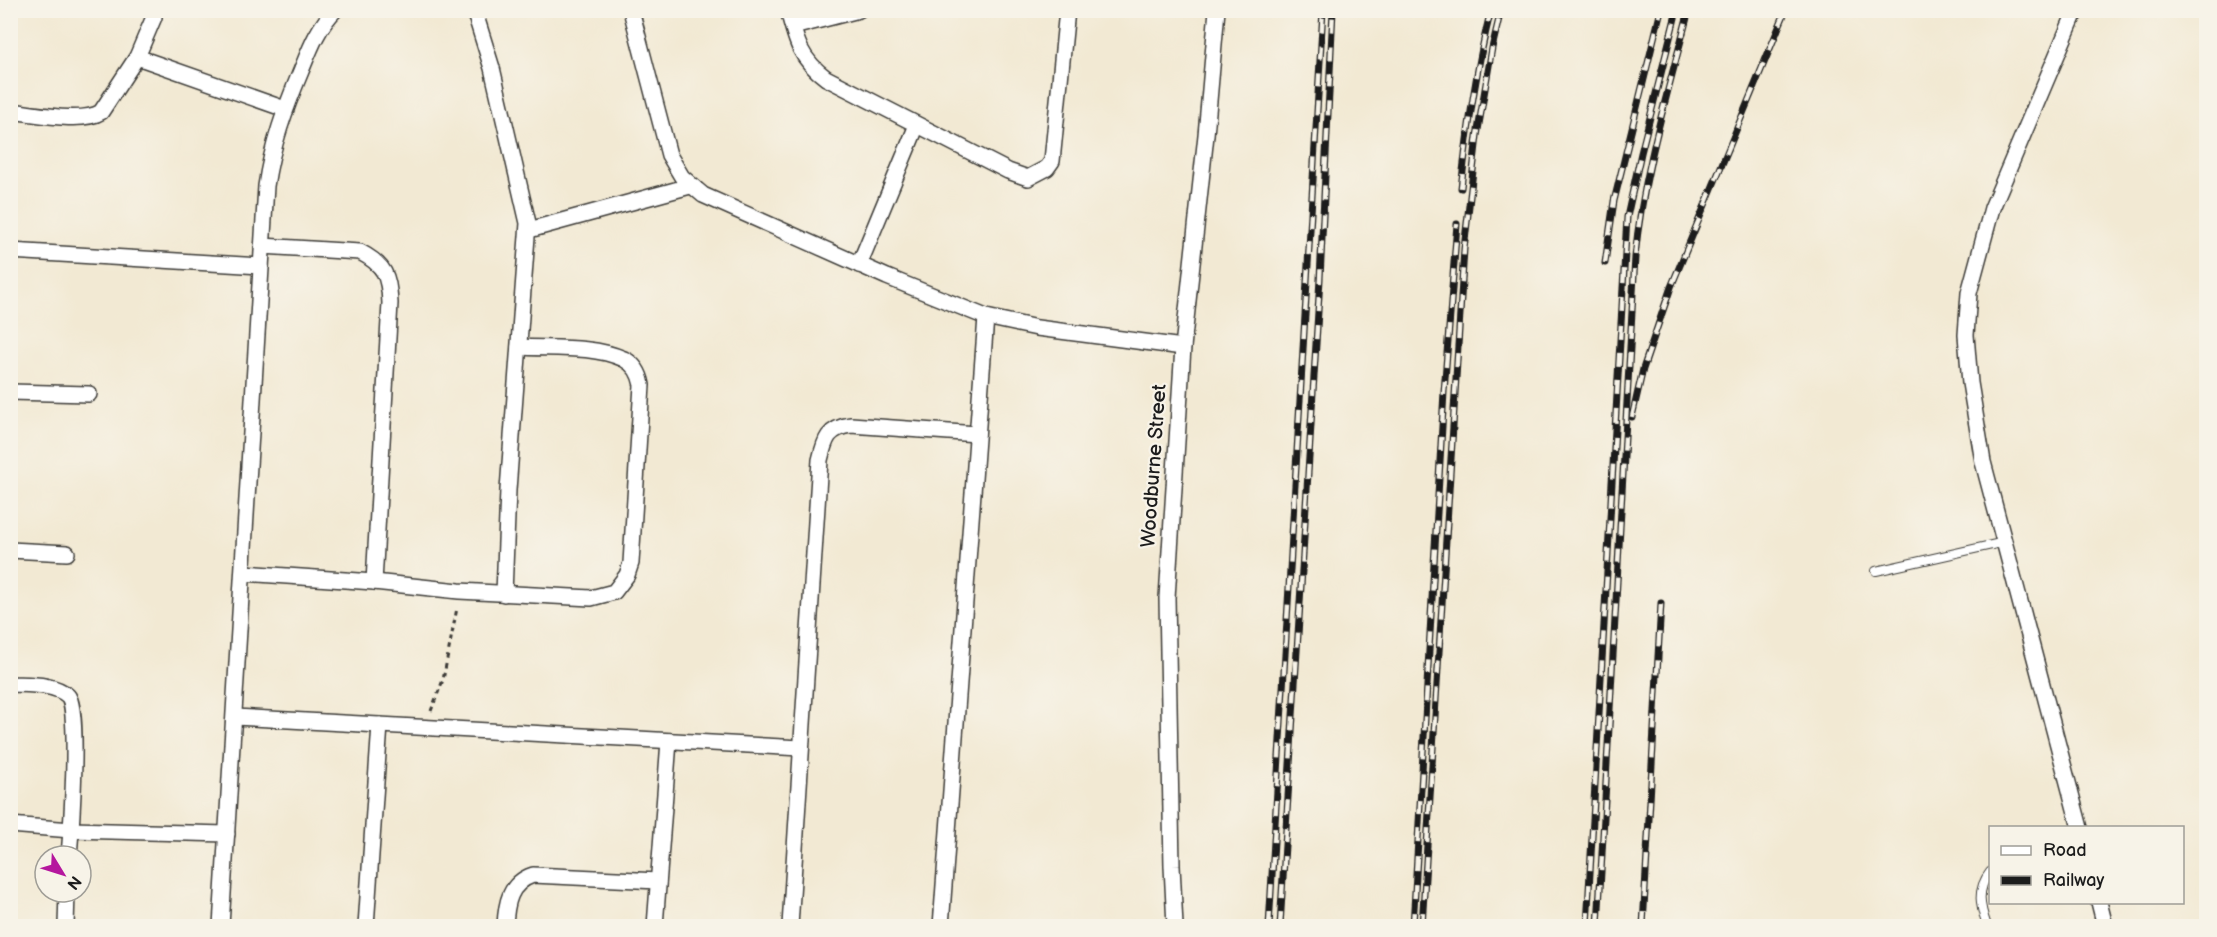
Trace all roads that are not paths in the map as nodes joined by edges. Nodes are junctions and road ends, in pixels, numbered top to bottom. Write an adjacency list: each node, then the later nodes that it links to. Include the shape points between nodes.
1 (154, 10): 11 (street)
2 (335, 10): 12 (street, via 314,40)
3 (474, 10): 16 (street, via 500,100)
4 (632, 10): 15 (street, via 669,155 674,168)
5 (788, 10): 10 (street)
6 (859, 10): 10 (street)
7 (1067, 10): 14 (street, via 1054,151 1047,168 1028,178)
8 (1217, 10): 23 (street, Woodburne Street)
9 (2076, 10): 27 (street, via 1992,208 1969,293 1966,334 1970,384 1983,462)
10 (793, 27): 14 (street, via 798,47 815,70)
11 (137, 57): 12 (street); 13 (street, via 101,112 95,115)
12 (285, 110): 17 (street, via 269,167)
13 (10, 111)
14 (917, 125): 19 (street)
15 (690, 186): 16 (street); 19 (street, via 721,204)
16 (529, 230): 22 (street)
17 (262, 246): 20 (street); 32 (street, via 360,252 374,259 389,282)
18 (10, 251): 20 (street)
19 (859, 265): 21 (street)
20 (261, 266): 31 (street)
21 (986, 317): 23 (street, via 1037,328); 26 (street)
22 (519, 347): 33 (street); 33 (street, via 604,353 626,360 641,375 633,539 627,575 608,595 591,598)
23 (1183, 347): 55 (street, Woodburne Street, via 1167,598)
24 (10, 392): 25 (street)
25 (89, 394)
26 (977, 434): 38 (street, via 851,425 839,427 829,436 820,460); 54 (street)
27 (2005, 542): 30 (lane); 40 (street)
28 (10, 550): 29 (street)
29 (67, 553)
30 (1876, 571)
31 (243, 573): 32 (street); 35 (street)
32 (374, 582): 33 (street)
33 (504, 594)
34 (10, 684): 41 (street, via 59,689 72,702)
35 (234, 717): 36 (street); 42 (street)
36 (380, 725): 37 (street); 50 (street)
37 (669, 741): 38 (street); 45 (street)
38 (801, 748): 53 (street)
39 (10, 825): 41 (street)
40 (2079, 826)
41 (71, 830): 42 (street); 43 (street)
42 (227, 834): 49 (street)
43 (70, 844)
44 (1989, 874): 56 (lane, via 1980,894)
45 (658, 881): 51 (street, via 533,875 519,882 510,896); 52 (street)
46 (67, 904): 48 (street)
47 (2099, 904): 57 (street)
48 (66, 927)
49 (221, 927)
50 (366, 927)
51 (505, 927)
52 (655, 927)
53 (790, 927)
54 (941, 927)
55 (1174, 927)
56 (1987, 927)
57 (2105, 927)

